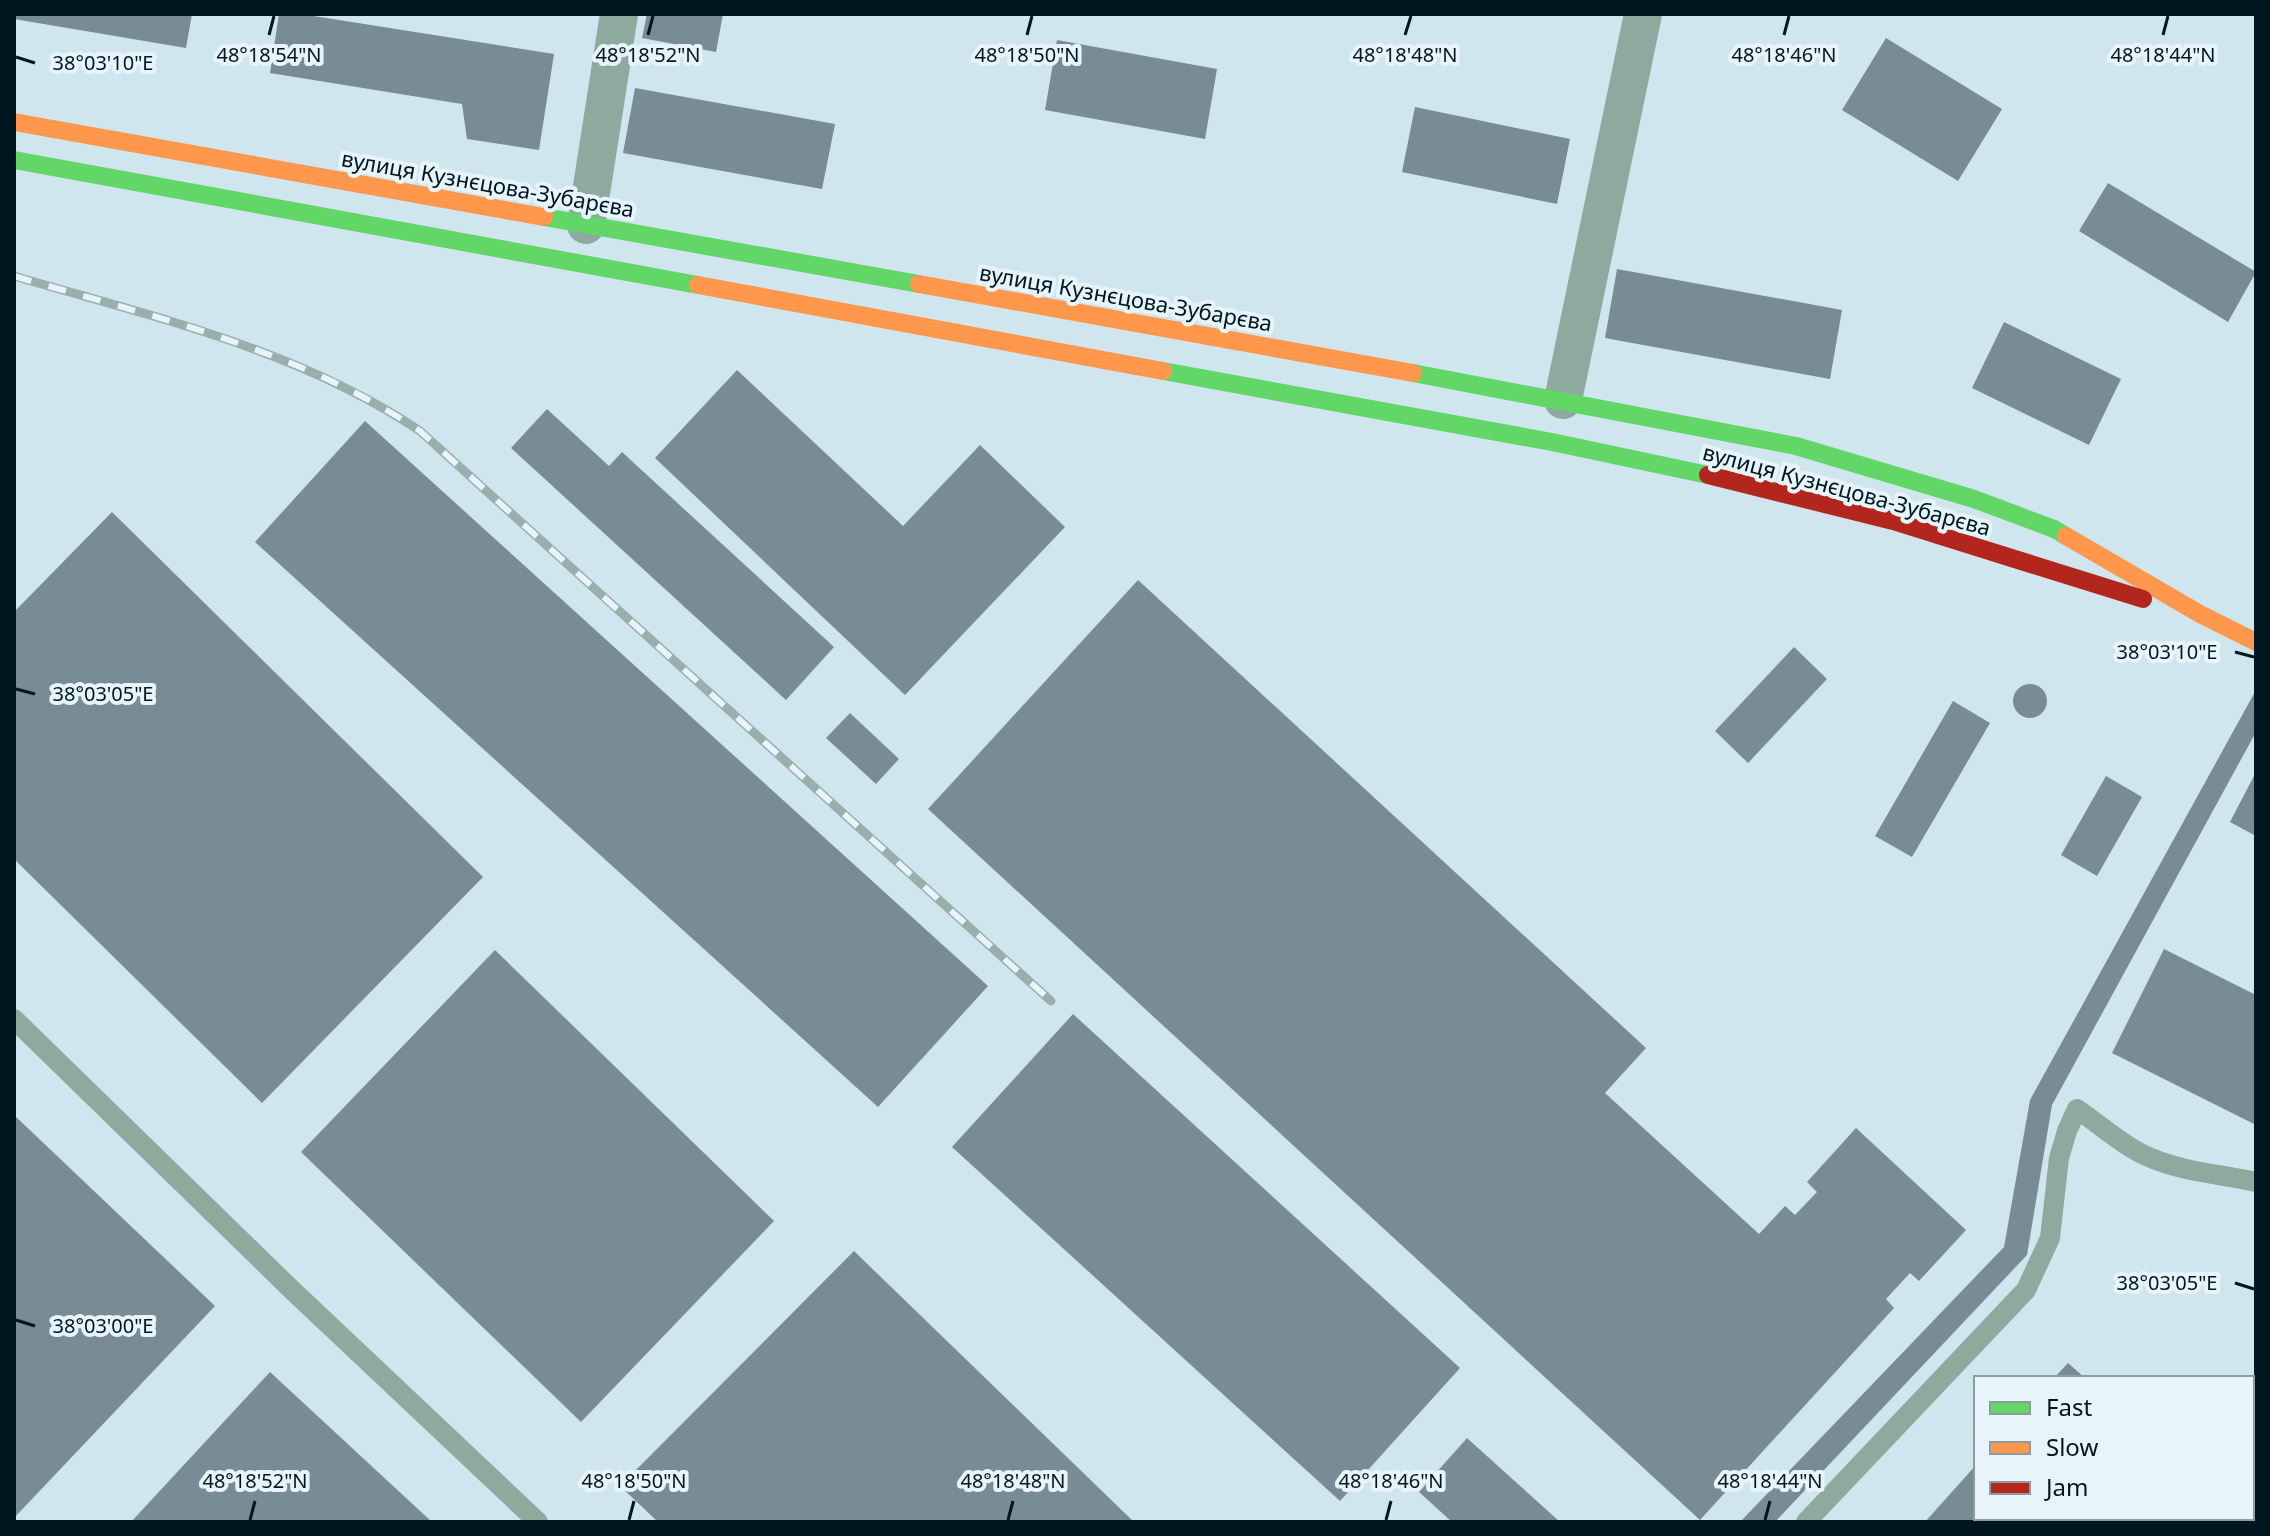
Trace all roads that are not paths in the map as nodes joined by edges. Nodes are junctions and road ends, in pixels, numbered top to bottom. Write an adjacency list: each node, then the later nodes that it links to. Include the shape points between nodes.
1 (619, 14): 5 (street)
2 (1643, 14): 6 (street)
3 (14, 122): 5 (main road, вулиця Кузнєцова-Зубарєва)
4 (14, 160): 7 (main road, вулиця Кузнєцова-Зубарєва, via 1552,442 1765,487)
5 (586, 225): 6 (main road, вулиця Кузнєцова-Зубарєва)
6 (1563, 400): 7 (main road, вулиця Кузнєцова-Зубарєва, via 1796,446 1974,499 2054,529)
7 (2200, 614): 8 (main road, вулиця Кузнєцова-Зубарєва)
8 (2256, 642)
9 (14, 1019): 11 (lane)
10 (2256, 1182): 12 (lane, via 2147,1157 2077,1109 2059,1158 2050,1238 2026,1290)
11 (538, 1522)
12 (1806, 1522)

